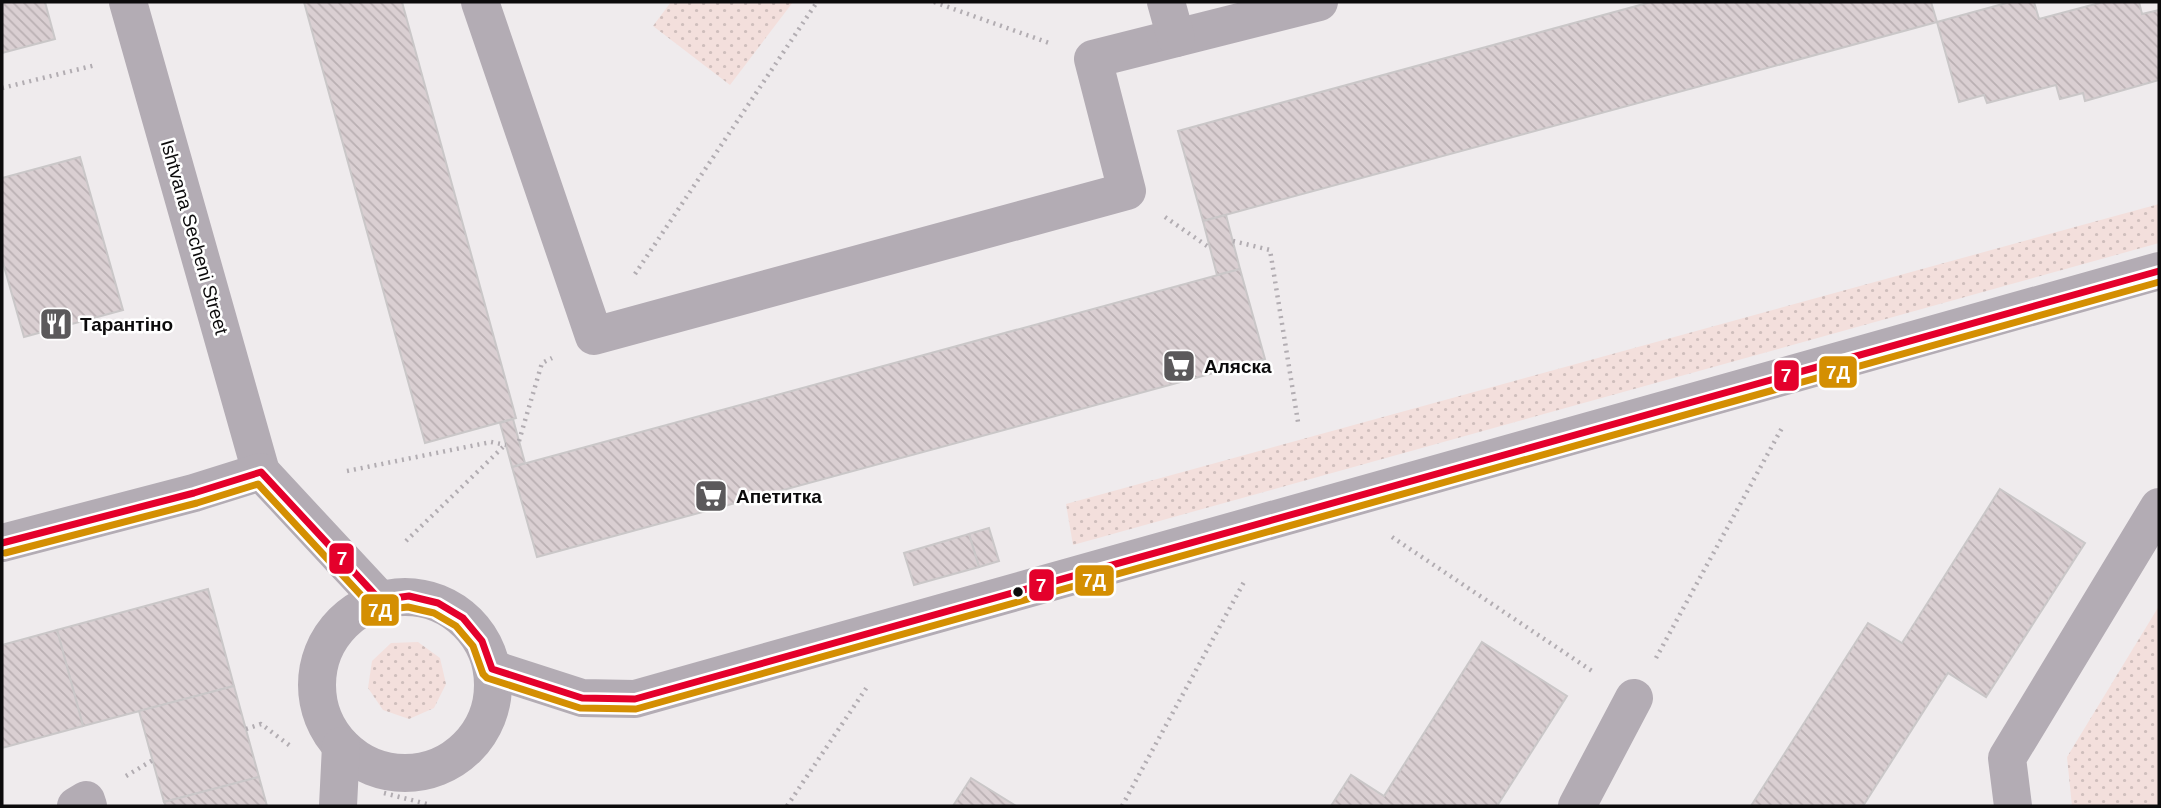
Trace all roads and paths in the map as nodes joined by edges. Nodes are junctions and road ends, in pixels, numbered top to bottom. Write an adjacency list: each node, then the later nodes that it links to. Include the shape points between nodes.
1 (128, 2): 8 (street, Ishtvana Secheni Street)
2 (480, 2): 15 (street)
3 (817, 2): 15 (path)
4 (934, 2): 9 (path)
5 (1166, 2): 7 (street)
6 (1319, 2): 7 (street)
7 (1176, 38): 9 (street)
8 (143, 54): 10 (path); 20 (street, Ishtvana Secheni Street)
9 (1093, 59): 11 (street)
10 (2, 88)
11 (1127, 191): 13 (path); 15 (street)
12 (1233, 241): 17 (path, via 1270,250)
13 (1210, 248)
14 (2159, 271): 27 (street, via 635,699 582,698)
15 (594, 336): 18 (path, via 542,363)
16 (1788, 416): 29 (path)
17 (1298, 422)
18 (519, 441)
19 (347, 471): 23 (path, via 491,442 506,445)
20 (261, 472): 24 (street); 26 (street)
21 (2159, 506): 37 (street, via 2007,758)
22 (1392, 537): 29 (path)
23 (406, 541)
24 (2, 543)
25 (1244, 582): 35 (path)
26 (380, 600): 27 (street, via 410,596 438,603 463,618 482,641); 30 (street, via 355,611 335,629 321,653 316,680 327,729)
27 (492, 669): 30 (street, via 493,697 485,724 468,747 446,764 390,773 363,763)
28 (869, 684): 34 (path)
29 (1634, 698): 36 (street)
30 (341, 746): 33 (street)
31 (76, 806): 32 (street, via 86,800)
32 (88, 806)
33 (338, 806)
34 (787, 806)
35 (1122, 806)
36 (1577, 806)
37 (2013, 806)

